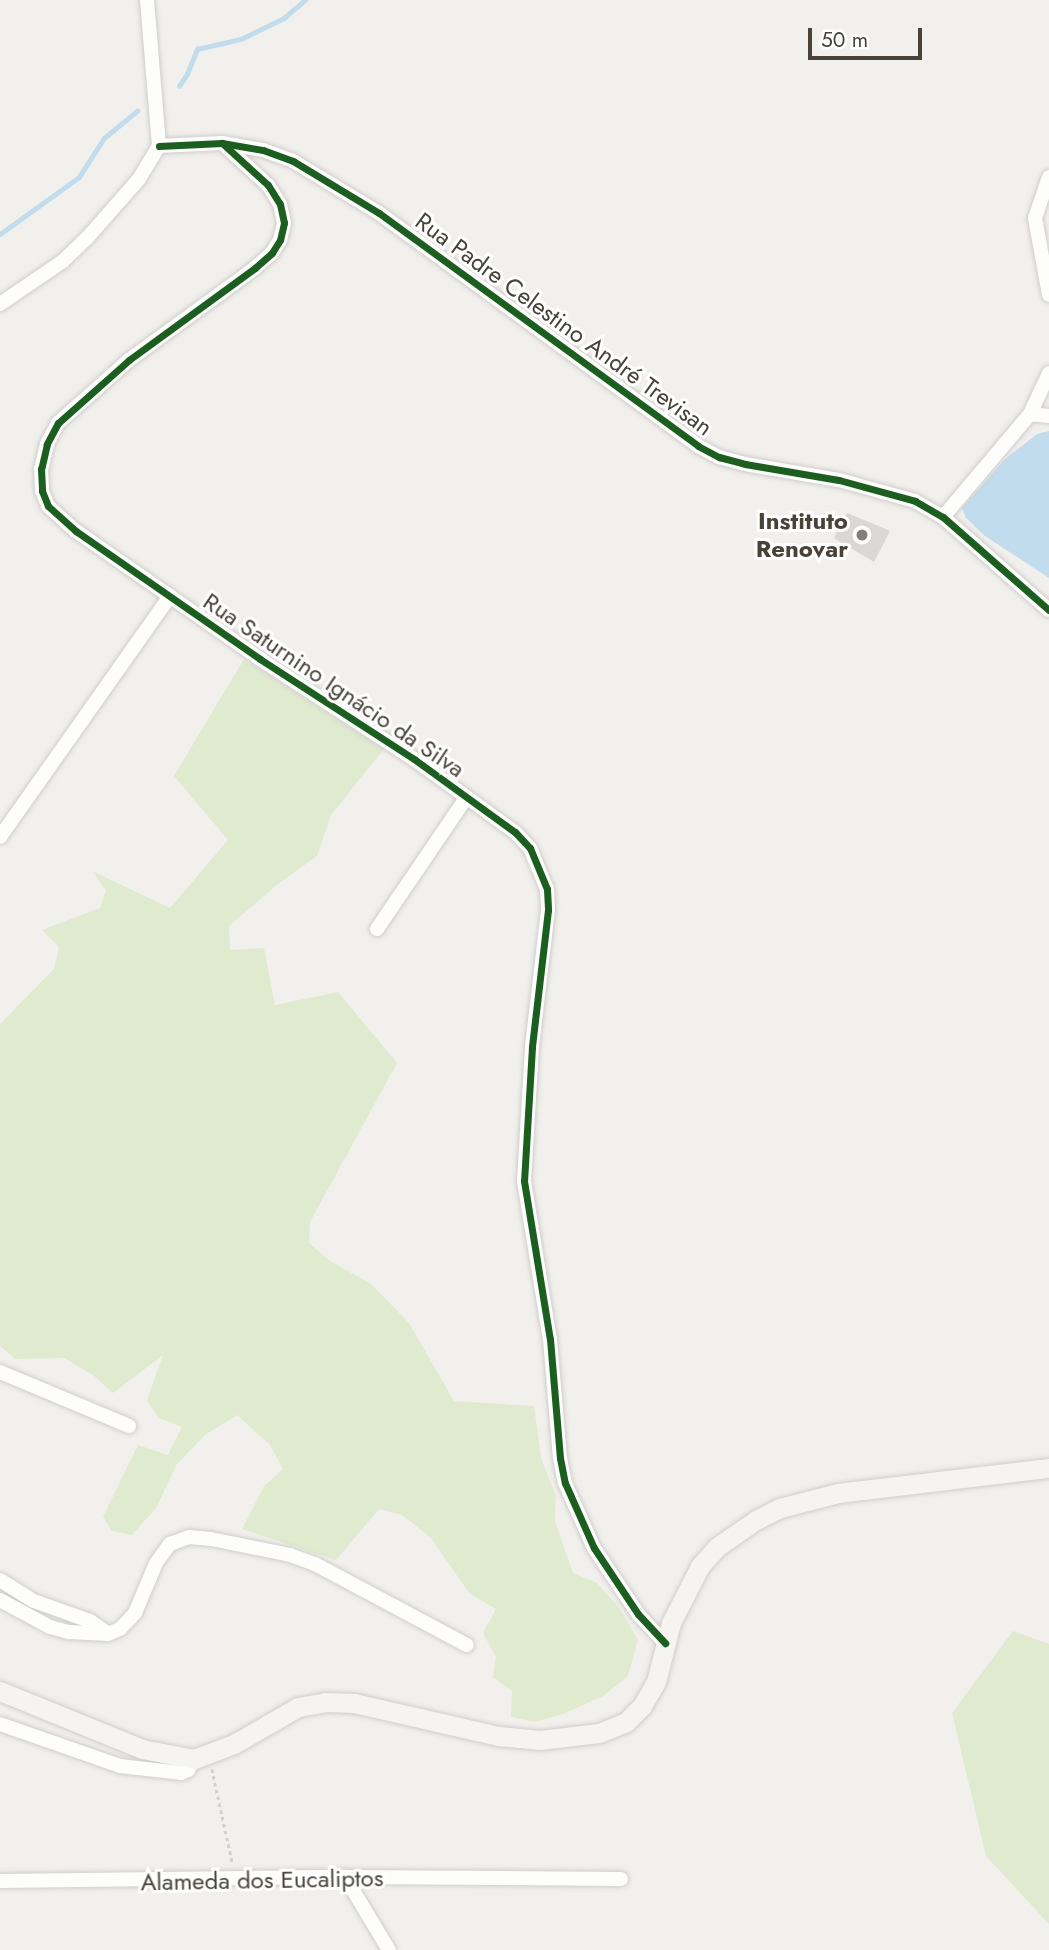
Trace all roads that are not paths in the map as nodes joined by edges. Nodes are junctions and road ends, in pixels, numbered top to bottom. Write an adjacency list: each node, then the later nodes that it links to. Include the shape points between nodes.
1 (147, 0): 3 (street)
2 (222, 143): 3 (street, Rua Padre Celestino André Trevisan); 10 (street, Rua Padre Celestino André Trevisan, via 293,161 379,214 647,410 719,457 869,486 915,501); 11 (street, Rua Saturnino Ignácio da Silva, via 268,185 280,204 284,223 280,240 255,268 129,360 58,423 41,469 48,506)
3 (159, 146): 6 (street, via 139,179 88,237)
4 (1049, 177): 5 (street, via 1035,218)
5 (1049, 295)
6 (0, 304)
7 (1049, 373): 8 (street)
8 (1030, 414): 9 (street); 10 (street)
9 (1049, 416)
10 (943, 517): 12 (street, Rua Padre Celestino André Trevisan)
11 (170, 596): 13 (street, Rua Saturnino Ignácio da Silva); 14 (street)
12 (1049, 610)
13 (466, 798): 15 (street); 22 (street, Rua Saturnino Ignácio da Silva, via 530,848 547,889 524,1181 550,1339 565,1483 594,1548 638,1614)
14 (0, 836)
15 (377, 929)
16 (0, 1372): 17 (street)
17 (129, 1426)
18 (1049, 1468): 22 (main road, via 860,1490 780,1508 734,1534 700,1566 682,1596)
19 (0, 1580): 21 (street, via 34,1601 90,1620)
20 (0, 1600): 21 (street, via 50,1627)
21 (108, 1634): 23 (street, via 135,1613 163,1552 188,1537 257,1547 315,1564)
22 (666, 1643): 26 (main road, via 656,1682 642,1706 626,1722 599,1733 540,1740 498,1736 354,1703 326,1702 298,1707)
23 (467, 1645)
24 (0, 1691): 26 (main road, via 142,1749)
25 (0, 1724): 26 (street, via 120,1766 181,1773)
26 (202, 1757)
27 (345, 1877): 28 (street, Alameda dos Eucaliptos); 29 (street, Alameda dos Eucaliptos); 30 (street)
28 (621, 1879)
29 (0, 1881)
30 (389, 1950)

